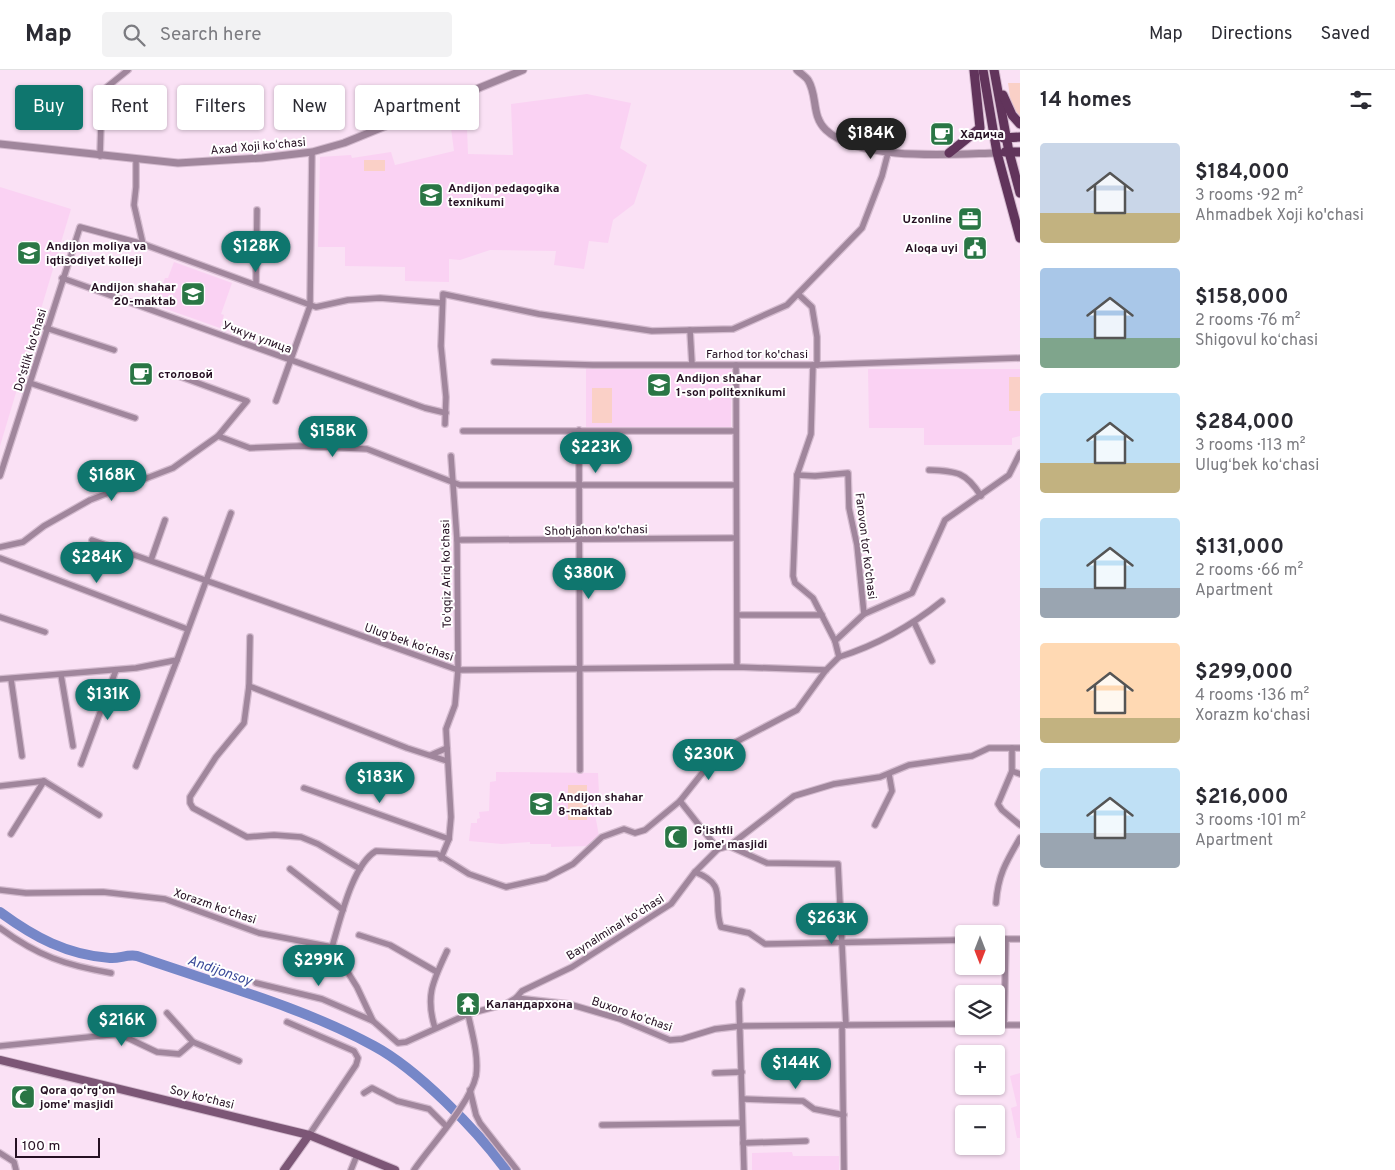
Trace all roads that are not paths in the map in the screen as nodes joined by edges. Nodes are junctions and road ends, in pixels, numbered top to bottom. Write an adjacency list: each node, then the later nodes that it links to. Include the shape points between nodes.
1 (128, 70): 18 (street, via 102,92)
2 (523, 70): 7 (street, Axad Xoji koʻchasi)
3 (797, 70): 16 (street, via 808,81 817,117 826,130 847,142)
4 (974, 70): 17 (main road, via 980,128)
5 (984, 70): 10 (main road)
6 (995, 72): 8 (main road, via 1012,115); 12 (main road)
7 (503, 73): 13 (street, Axad Xoji koʻchasi, via 458,98 353,140)
8 (1020, 124)
9 (1020, 137): 12 (main road)
10 (995, 138): 12 (main road); 12 (main road)
11 (0, 144): 18 (street, Axad Xoji koʻchasi)
12 (1002, 145): 14 (main road); 14 (main road); 17 (street); 22 (main road)
13 (312, 152): 19 (street, Axad Xoji koʻchasi, via 211,162); 28 (street)
14 (1009, 152): 15 (main road); 20 (main road)
15 (1020, 152)
16 (888, 153): 17 (street); 26 (street, via 862,228)
17 (949, 153)
18 (100, 156): 19 (street, Axad Xoji koʻchasi)
19 (136, 160): 23 (street, via 134,205)
20 (1020, 193)
21 (257, 210): 25 (street)
22 (1020, 238)
23 (143, 244): 24 (street, Do'stlik ko'chasi, via 78,228); 25 (street)
24 (62, 278): 29 (street, Do'stlik ko'chasi); 33 (street, Учкун улица)
25 (256, 284): 28 (street)
26 (798, 294): 30 (street, via 787,305 733,329); 37 (street, via 812,307)
27 (442, 303): 28 (street, via 380,298); 30 (street, via 442,296 446,294 616,326 652,331); 41 (street, via 441,346)
28 (310, 306): 33 (street)
29 (46, 328): 31 (street); 39 (street, Do'stlik ko'chasi)
30 (690, 330): 35 (street)
31 (114, 350)
32 (1020, 358): 37 (street, Farhod tor ko'chasi)
33 (290, 359): 40 (street); 41 (street, Учкун улица)
34 (494, 362): 35 (street, Farhod tor ko'chasi)
35 (692, 364): 36 (street, Farhod tor ko'chasi)
36 (736, 364): 37 (street, Farhod tor ko'chasi); 46 (street)
37 (815, 365): 51 (street, via 811,434)
38 (176, 374): 47 (street, via 246,402)
39 (30, 383): 42 (street); 52 (street, Do'stlik ko'chasi)
40 (276, 401)
41 (446, 413): 43 (street)
42 (134, 418)
43 (445, 424)
44 (463, 430): 45 (street)
45 (579, 430): 46 (street); 54 (street)
46 (736, 431): 55 (street)
47 (218, 436): 53 (street, via 250,448 367,449); 63 (street, via 174,468 90,500 23,542)
48 (1020, 453): 56 (street, via 1009,475)
49 (451, 456): 53 (street, Toʻqqiz Ariq koʻchasi)
50 (929, 470): 56 (street, via 967,476)
51 (797, 475): 68 (street, Farovon tor ko'chasi, via 848,473 849,508 857,545); 70 (street, via 793,576 795,583 813,598)
52 (0, 476)
53 (452, 480): 54 (street, via 460,485); 61 (street, Toʻqqiz Ariq koʻchasi)
54 (579, 485): 55 (street); 62 (street)
55 (735, 485): 59 (street)
56 (981, 496): 68 (street, via 945,520 912,593)
57 (232, 513): 66 (street)
58 (165, 520): 65 (street)
59 (736, 538): 62 (street, Shohjahon ko'chasi); 69 (street)
60 (92, 540): 65 (street, Ulugʻbek koʻchasi)
61 (456, 540): 62 (street, Shohjahon ko'chasi); 83 (street, Toʻqqiz Ariq koʻchasi)
62 (579, 540): 81 (street)
63 (0, 547)
64 (0, 558): 73 (street)
65 (151, 560): 66 (street, Ulugʻbek koʻchasi)
66 (207, 580): 73 (street); 83 (street, Ulugʻbek koʻchasi)
67 (942, 601): 72 (street)
68 (864, 614): 76 (street)
69 (738, 615): 70 (street); 80 (street)
70 (822, 615): 76 (street)
71 (0, 617): 74 (street)
72 (914, 622): 77 (street, via 883,640); 79 (street)
73 (187, 629): 78 (street)
74 (45, 632)
75 (250, 637): 88 (street)
76 (835, 641): 77 (street)
77 (839, 657): 84 (street)
78 (176, 660): 82 (street); 97 (street)
79 (932, 661)
80 (737, 667): 81 (street, Ulugʻbek koʻchasi); 84 (street, Ulugʻbek koʻchasi)
81 (579, 668): 83 (street, Ulugʻbek koʻchasi); 98 (street)
82 (116, 670): 85 (street); 96 (street)
83 (458, 670): 90 (street, Toʻqqiz Ariq koʻchasi, via 455,706 446,727)
84 (826, 670): 105 (street, via 797,710 714,757)
85 (61, 675): 87 (street); 89 (street)
86 (0, 679): 87 (street)
87 (11, 679): 94 (street)
88 (249, 686): 93 (street); 116 (street, via 244,723 216,757 190,797 193,808 247,837 301,837)
89 (73, 746)
90 (447, 748): 93 (street); 95 (street, Toʻqqiz Ariq koʻchasi)
91 (1012, 748): 92 (street); 99 (street); 100 (street, via 989,748 972,756 909,765)
92 (1020, 748)
93 (430, 755): 95 (street)
94 (22, 756)
95 (448, 761): 111 (street, Toʻqqiz Ariq koʻchasi)
96 (81, 764)
97 (136, 766)
98 (580, 770)
99 (1012, 772): 101 (street); 108 (street, via 998,804)
100 (889, 774): 107 (street, via 892,791); 112 (street, via 834,784 794,796)
101 (1020, 774)
102 (44, 781): 103 (street); 106 (street); 109 (street)
103 (0, 786)
104 (304, 788): 111 (street)
105 (680, 801): 113 (street); 114 (street, via 645,830 635,833 624,829 602,837 573,864 546,878 506,887 469,874)
106 (98, 815)
107 (876, 824)
108 (1020, 825)
109 (12, 834)
110 (1020, 838): 119 (street, via 1002,869)
111 (449, 839): 114 (street, Toʻqqiz Ariq koʻchasi)
112 (730, 846): 113 (street); 126 (street, via 768,863 838,864)
113 (718, 849): 117 (street, Baynalminal koʻchasi)
114 (441, 858): 116 (street, via 437,854 380,851 371,854)
115 (290, 869): 120 (street)
116 (360, 869): 120 (street)
117 (695, 872): 126 (street, via 709,877 714,883 721,927 749,933 764,944); 134 (street, Baynalminal koʻchasi, via 671,904 572,967 522,991)
118 (0, 890): 127 (street, Xorazm koʻchasi, via 103,892 165,899 259,933)
119 (996, 903)
120 (343, 910): 127 (street)
121 (0, 928): 129 (street, via 23,945 70,966)
122 (358, 935): 130 (street, via 390,946)
123 (1006, 939): 124 (street); 132 (street)
124 (1020, 939)
125 (955, 940): 126 (street)
126 (842, 942): 141 (street)
127 (332, 946): 137 (street)
128 (447, 951): 130 (street)
129 (111, 972)
130 (438, 972): 144 (street, via 431,989 430,1003)
131 (256, 983): 137 (street, via 322,999)
132 (1005, 985)
133 (742, 991): 143 (street, via 739,1002)
134 (516, 998): 136 (street, Baynalminal koʻchasi, via 506,1004); 143 (street, Buxoro koʻchasi, via 569,1004 620,1019 670,1040)
135 (167, 1013): 145 (street)
136 (468, 1014): 144 (street, Baynalminal koʻchasi); 151 (street, via 476,1057 476,1077)
137 (373, 1021): 144 (street, Baynalminal koʻchasi, via 398,1043)
138 (288, 1022): 158 (street, via 354,1051 358,1058)
139 (955, 1024): 141 (street, Buxoro koʻchasi)
140 (1020, 1024): 142 (street)
141 (844, 1025): 143 (street, Buxoro koʻchasi); 154 (street)
142 (1005, 1025)
143 (741, 1026): 149 (street)
144 (435, 1028)
145 (193, 1042): 146 (street, via 179,1054 157,1052 119,1034); 148 (street)
146 (0, 1046)
147 (0, 1060): 158 (main road, Soy ko'chasi)
148 (239, 1061)
149 (742, 1072): 150 (street); 153 (street)
150 (715, 1073)
151 (470, 1090): 156 (street); 168 (street, via 480,1122)
152 (364, 1093): 156 (street, via 372,1088 397,1101 429,1109)
153 (743, 1099): 154 (street, via 803,1101 814,1109); 155 (street)
154 (844, 1115): 170 (street)
155 (742, 1123): 157 (street); 160 (street)
156 (448, 1124): 167 (street)
157 (602, 1125)
158 (309, 1135): 162 (main road, Soy ko'chasi); 164 (main road)
159 (806, 1141): 160 (street)
160 (743, 1142): 169 (street)
161 (0, 1153): 163 (street, via 14,1162)
162 (357, 1155): 165 (street); 166 (main road, Soy ko'chasi)
163 (16, 1170)
164 (284, 1170)
165 (351, 1170)
166 (395, 1170)
167 (414, 1170)
168 (517, 1170)
169 (744, 1170)
170 (844, 1170)

